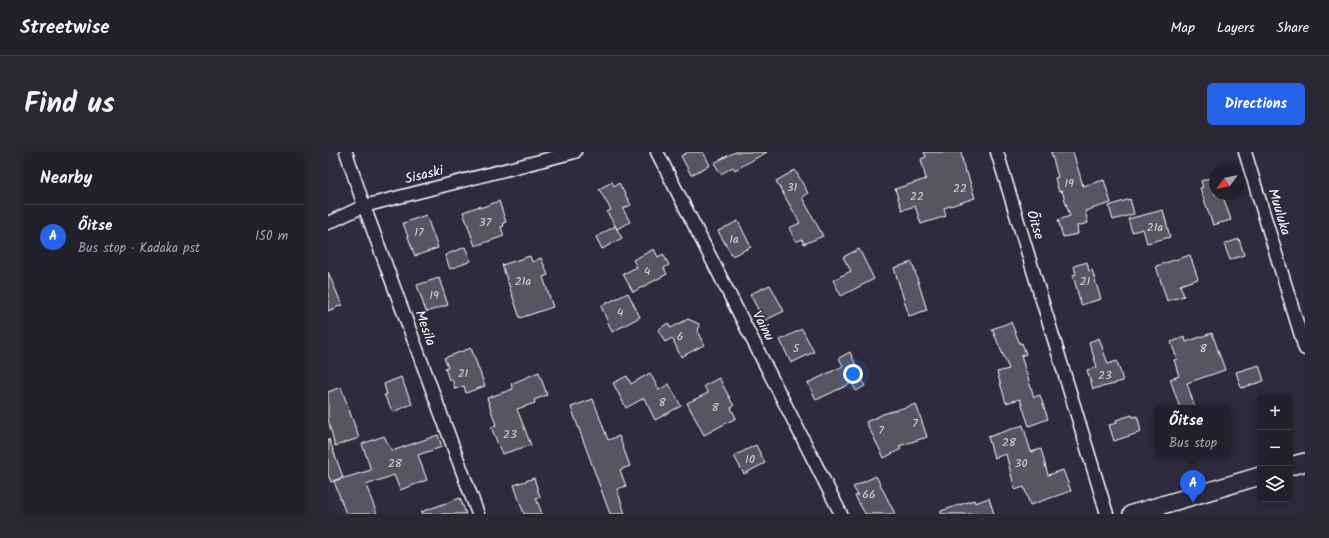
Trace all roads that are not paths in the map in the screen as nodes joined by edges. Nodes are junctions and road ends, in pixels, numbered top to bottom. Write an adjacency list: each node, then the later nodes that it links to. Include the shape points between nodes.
1 (346, 152): 6 (street, Mesila)
2 (575, 152): 6 (street, Sisaski)
3 (657, 152): 13 (street, Vainu)
4 (997, 152): 14 (street, Õitse)
5 (1245, 152): 8 (street, Muuluka)
6 (364, 206): 7 (street, Sisaski); 12 (street, Mesila)
7 (328, 223)
8 (1305, 350)
9 (1305, 462): 10 (main road)
10 (1293, 465)
11 (1257, 477): 15 (main road)
12 (478, 514)
13 (841, 514)
14 (1107, 514)
15 (1132, 514)

